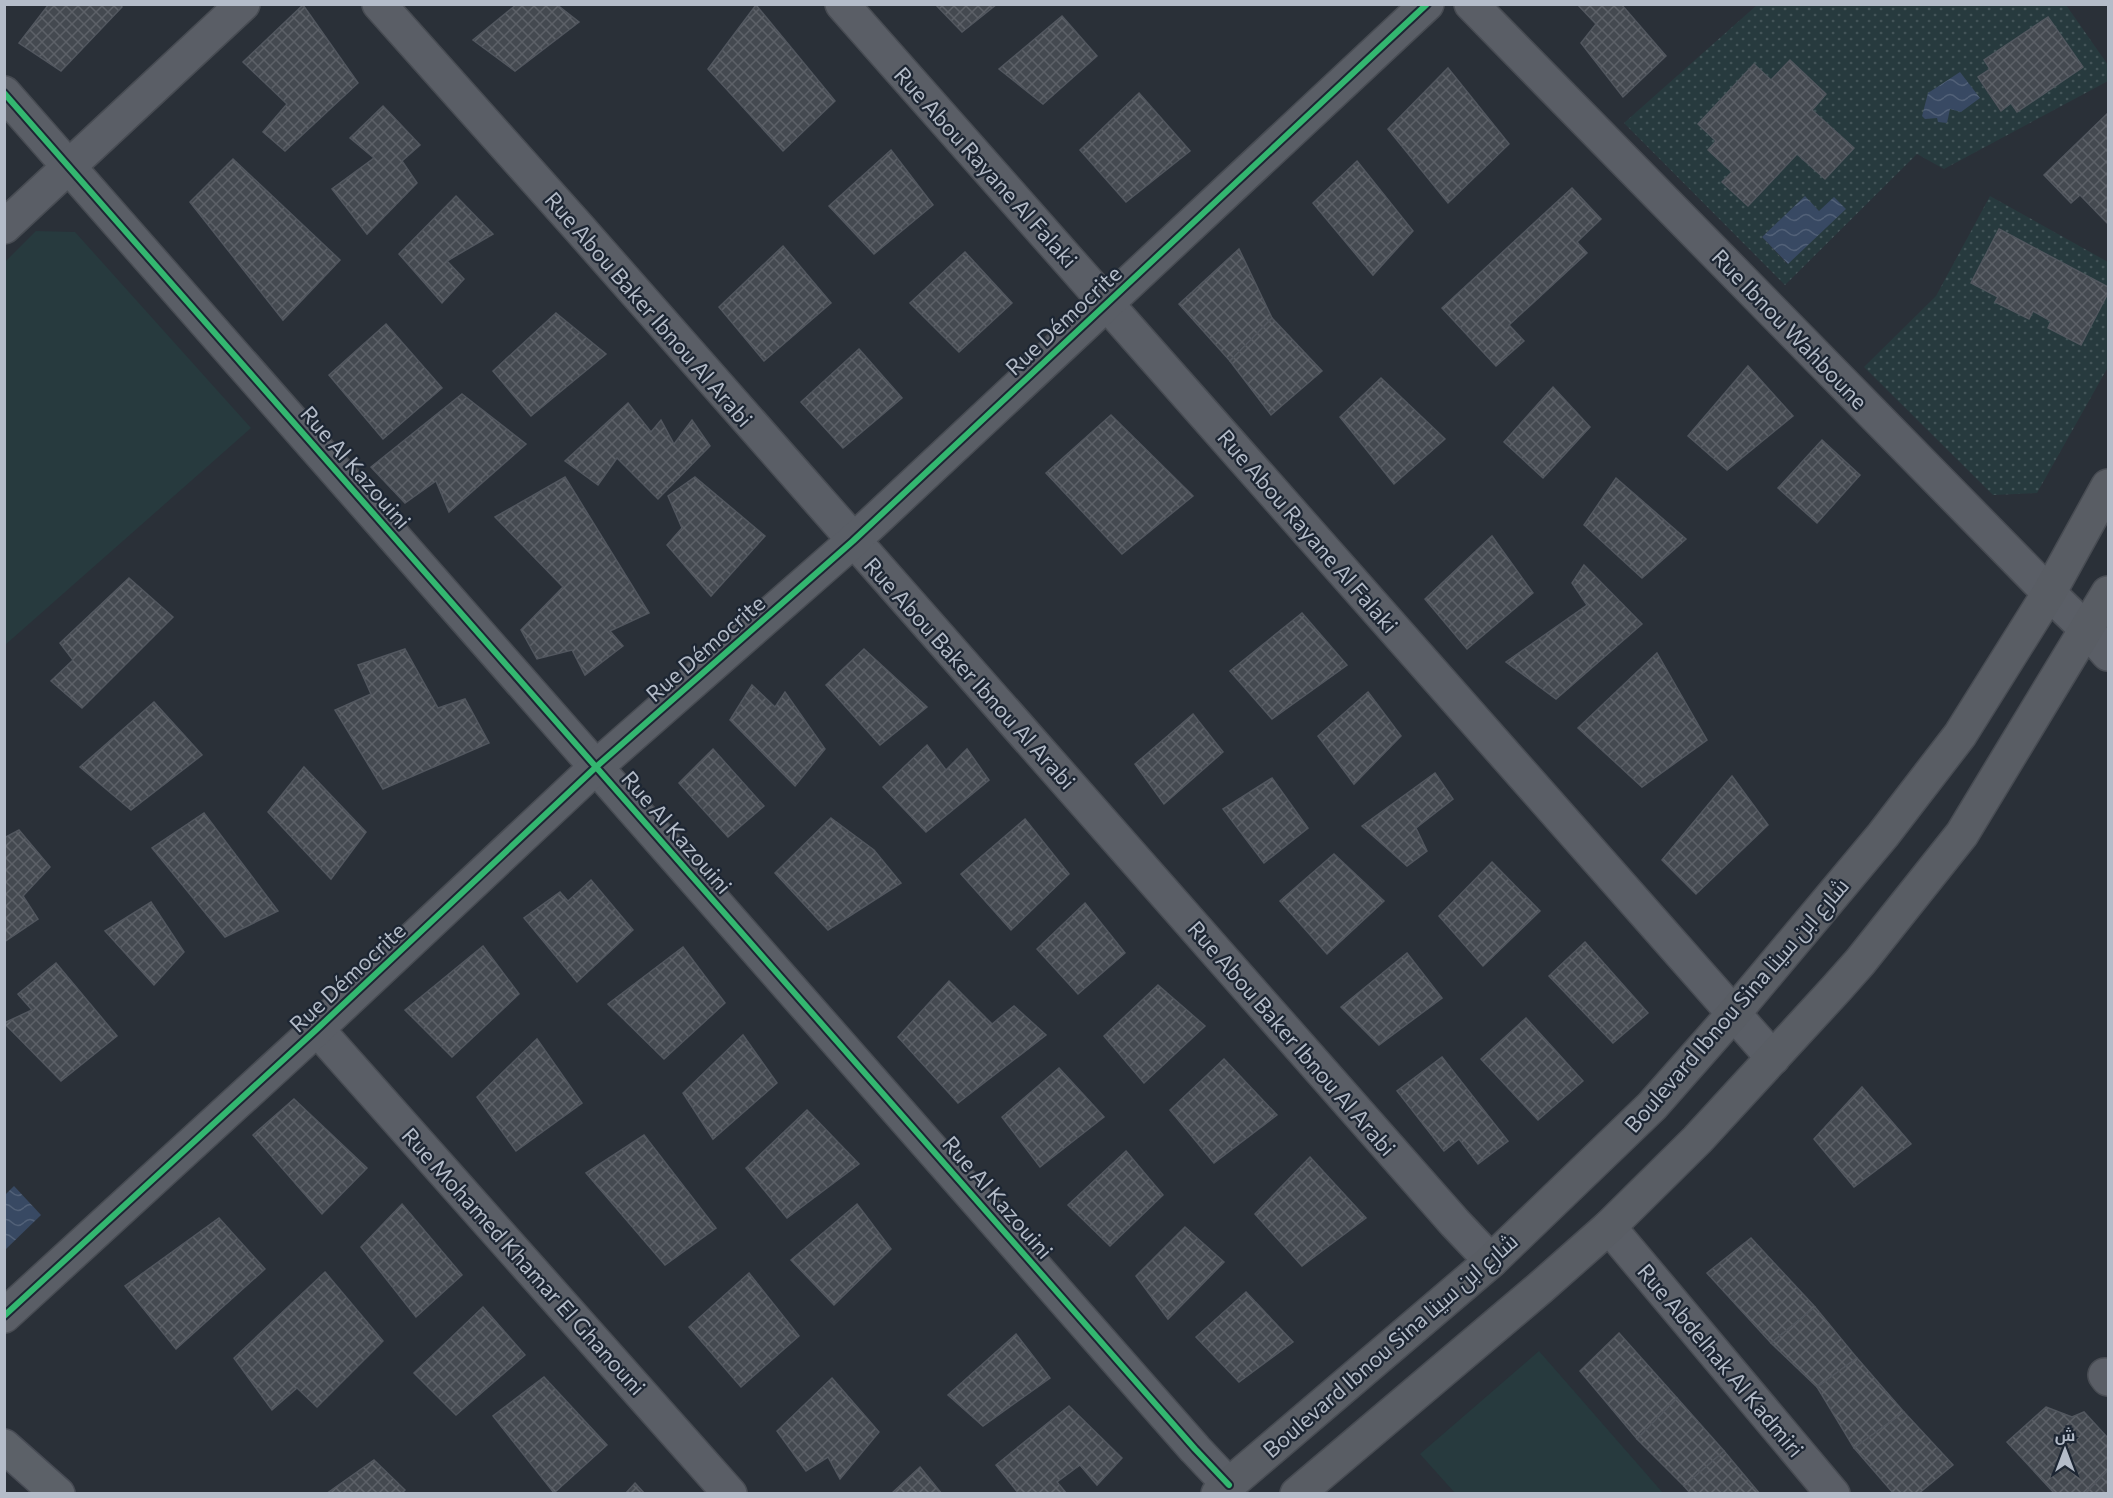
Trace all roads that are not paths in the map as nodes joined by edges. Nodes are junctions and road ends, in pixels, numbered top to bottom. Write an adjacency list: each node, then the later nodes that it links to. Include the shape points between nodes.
1 (243, 4): 7 (street)
2 (379, 4): 11 (street, Rue Abou Baker Ibnou Al Arabi)
3 (842, 4): 9 (street, Rue Abou Rayane Al Falaki)
4 (1427, 4): 9 (street, Rue Démocrite)
5 (1471, 4): 12 (street, Rue Ibnou Wahboune)
6 (4, 93): 7 (street, Rue Al Kazouini)
7 (69, 166): 8 (street); 15 (street, Rue Al Kazouini)
8 (4, 226)
9 (1107, 303): 11 (street, Rue Démocrite); 16 (street, Rue Abou Rayane Al Falaki)
10 (2109, 486): 12 (main road, Boulevard Ibnou Sina شارع ابن سينا)
11 (853, 541): 15 (street, Rue Démocrite); 20 (street, Rue Abou Baker Ibnou Al Arabi)
12 (2049, 593): 14 (street, Rue Ibnou Wahboune); 16 (main road, Boulevard Ibnou Sina شارع ابن سينا, via 1960,735 1883,836)
13 (2109, 593): 14 (main road)
14 (2098, 642): 18 (main road, via 1962,834 1860,962)
15 (596, 767): 17 (street, Rue Démocrite); 23 (street, Rue Al Kazouini, via 1172,1422)
16 (1734, 1013): 18 (street, Rue Abou Rayane Al Falaki); 20 (main road, Boulevard Ibnou Sina شارع ابن سينا, via 1652,1106)
17 (317, 1029): 21 (street, Rue Démocrite); 25 (street, Rue Mohamed Khamar El Ghanouni)
18 (1773, 1058): 19 (main road)
19 (1609, 1227): 26 (main road); 27 (street, Rue Abdelhak Al Kadmiri)
20 (1491, 1261): 23 (main road, Boulevard Ibnou Sina شارع ابن سينا)
21 (4, 1316)
22 (4, 1446): 24 (main road)
23 (1223, 1489)
24 (57, 1494)
25 (730, 1494)
26 (1297, 1494)
27 (1833, 1494)

